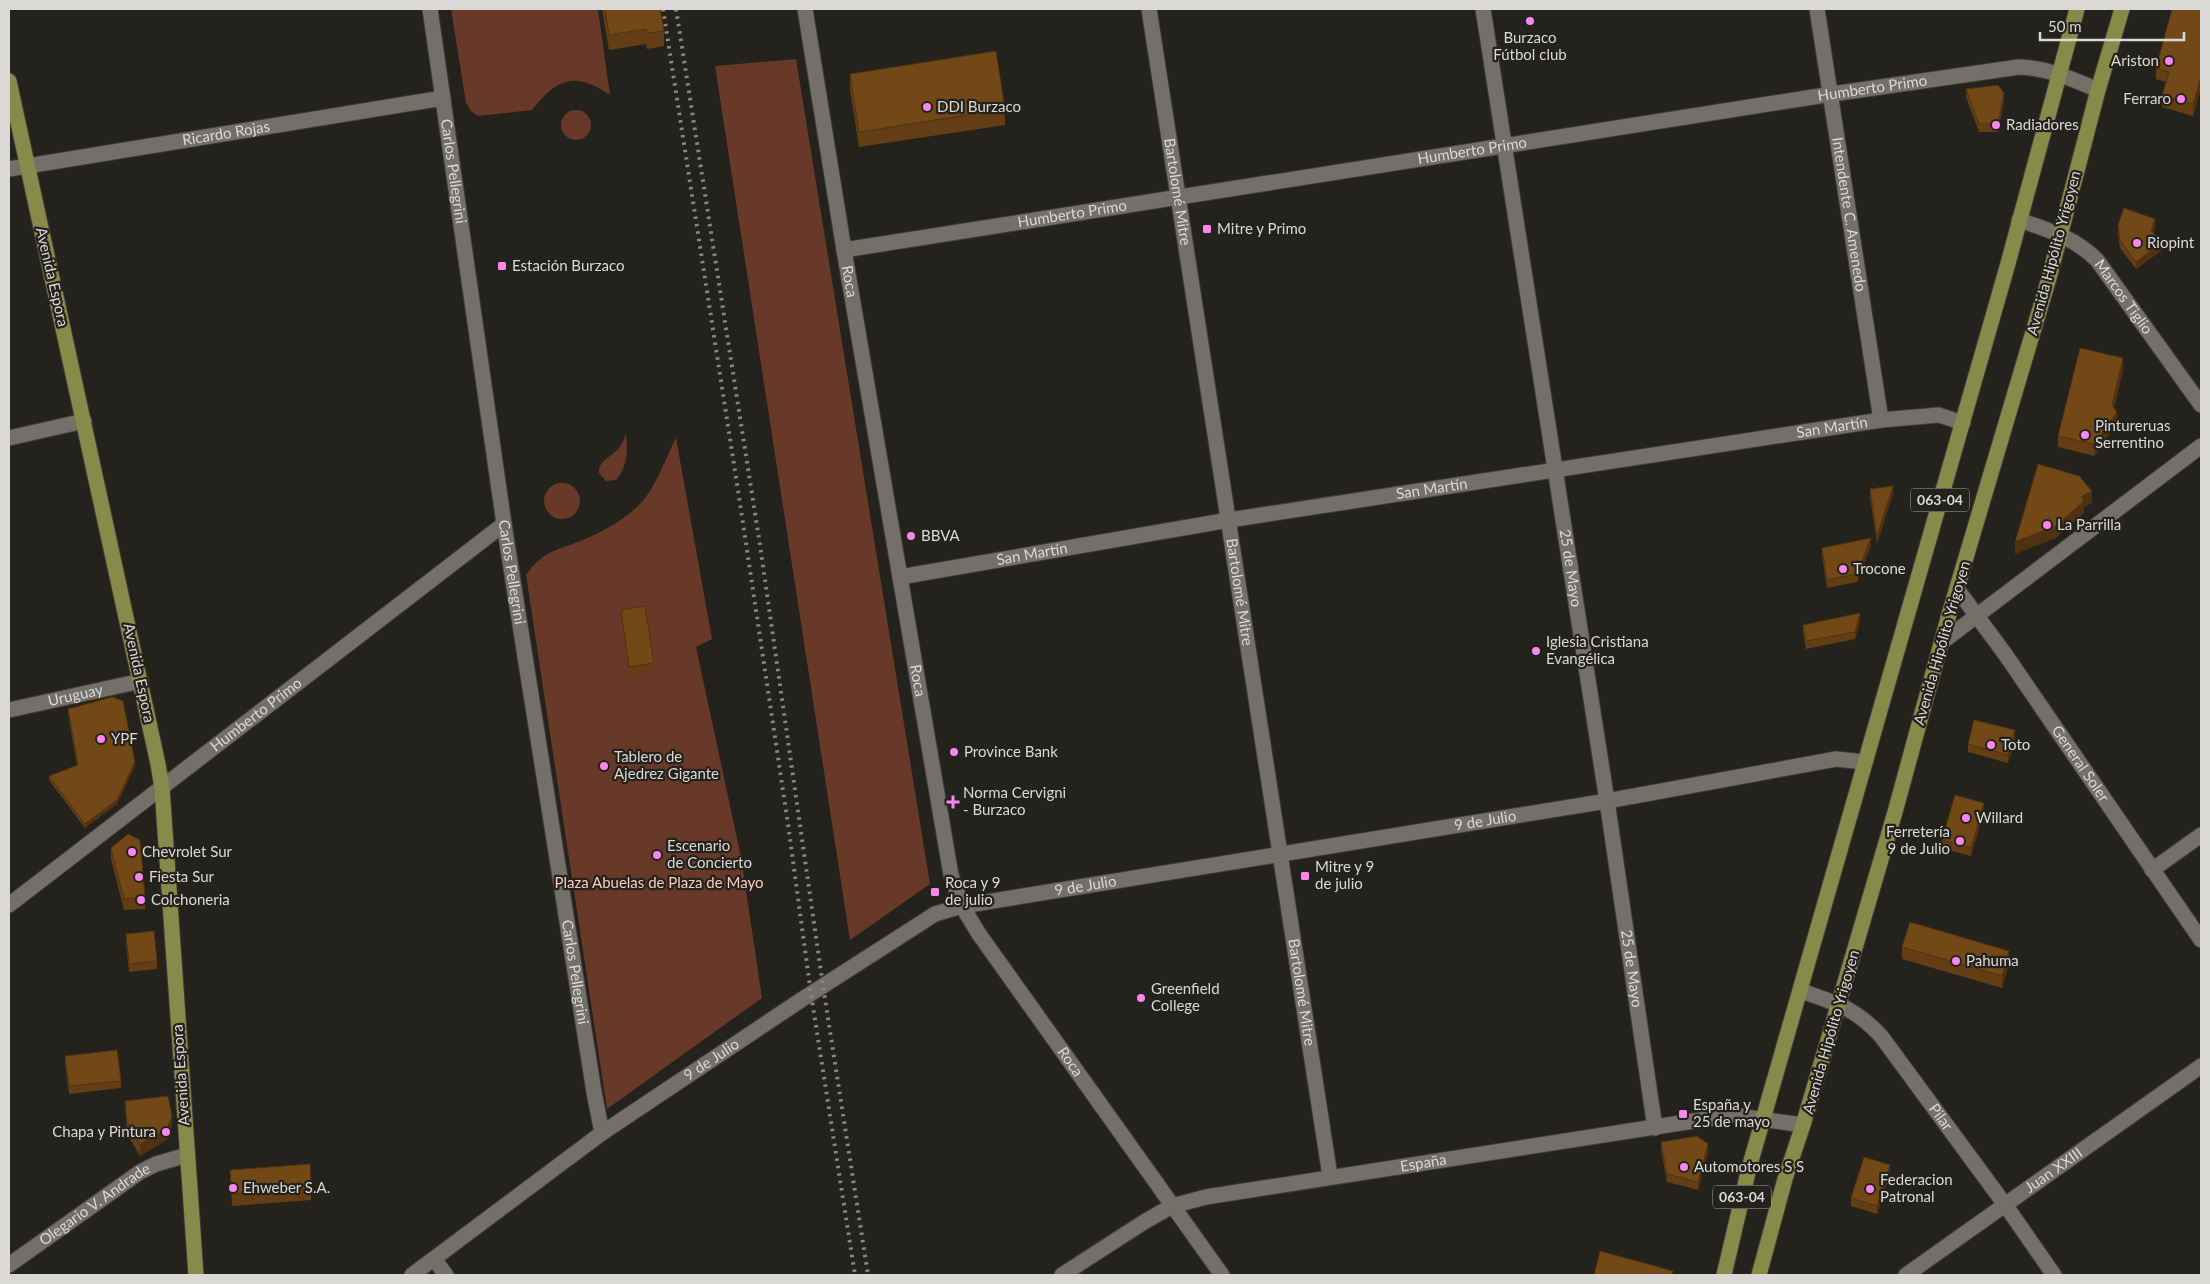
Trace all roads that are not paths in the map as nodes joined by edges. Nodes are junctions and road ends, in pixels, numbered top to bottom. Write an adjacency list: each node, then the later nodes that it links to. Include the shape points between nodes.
1 (430, 9): 12 (street, Carlos Pellegrini)
2 (805, 9): 19 (street, Roca)
3 (1149, 9): 16 (street, Bartolomé Mitre)
4 (1483, 9): 13 (street, 25 de Mayo)
5 (1818, 9): 11 (street, Intendente C. Amenedo)
6 (2077, 9): 8 (main road, 063-04)
7 (2122, 9): 10 (main road, Avenida Hipólito Yrigoyen / 063-04)
8 (2060, 74): 10 (street, Humberto Primo); 11 (street, Humberto Primo, via 2019,67); 17 (main road, 063-04)
9 (9, 82): 14 (main road, Avenida Espora)
10 (2098, 90): 18 (main road, Avenida Hipólito Yrigoyen / 063-04)
11 (1832, 94): 13 (street, Humberto Primo); 21 (street, Intendente C. Amenedo)
12 (443, 98): 14 (street, Ricardo Rojas); 28 (street, Carlos Pellegrini)
13 (1504, 146): 16 (street, Humberto Primo); 26 (street, 25 de Mayo)
14 (26, 165): 15 (street, Ricardo Rojas); 22 (main road, Avenida Espora)
15 (9, 169)
16 (1180, 197): 19 (street, Humberto Primo); 27 (street, Bartolomé Mitre)
17 (2020, 220): 18 (street, Marcos Tiglio); 23 (main road, 063-04)
18 (2060, 233): 20 (street, Marcos Tiglio, via 2085,248 2097,260); 30 (main road, Avenida Hipólito Yrigoyen / 063-04)
19 (844, 250): 29 (street, Roca)
20 (2201, 405)
21 (1881, 420): 23 (street, San Martín, via 1939,415); 26 (street, San Martín)
22 (84, 421): 24 (street); 33 (main road, Avenida Espora)
23 (1963, 423): 35 (main road, 063-04)
24 (9, 438)
25 (2201, 446): 31 (street)
26 (1554, 470): 27 (street, San Martín); 37 (street, 25 de Mayo)
27 (1229, 520): 29 (street, San Martín); 39 (street, Bartolomé Mitre)
28 (504, 524): 36 (street, Humberto Primo); 50 (street, Carlos Pellegrini)
29 (900, 577): 42 (street, Roca, via 951,875)
30 (1957, 589): 31 (street, General Soler); 32 (main road, Avenida Hipólito Yrigoyen / 063-04)
31 (1977, 616): 32 (street); 40 (street, General Soler)
32 (1942, 642): 45 (main road, Avenida Hipólito Yrigoyen / 063-04)
33 (141, 681): 34 (street, Uruguay); 36 (main road, Avenida Espora)
34 (9, 710)
35 (1864, 762): 37 (street, 9 de Julio, via 1836,760); 44 (main road, 063-04)
36 (162, 788): 41 (street, Humberto Primo); 51 (main road, Avenida Espora)
37 (1607, 801): 39 (street, 9 de Julio); 49 (street, 25 de Mayo)
38 (2201, 835): 40 (street)
39 (1280, 855): 42 (street, 9 de Julio); 52 (street, Bartolomé Mitre)
40 (2152, 870): 43 (street, General Soler)
41 (9, 905)
42 (962, 906): 50 (street, 9 de Julio, via 935,914); 53 (street, Roca)
43 (2201, 940)
44 (1801, 991): 45 (street, Pilar); 47 (main road, 063-04)
45 (1838, 1004): 48 (main road, Avenida Hipólito Yrigoyen / 063-04); 54 (street, Pilar, via 1865,1019 1881,1036)
46 (2201, 1066): 54 (street, Juan XXIII)
47 (1763, 1119): 48 (street, España); 49 (street, España, via 1732,1115); 62 (main road, 063-04)
48 (1803, 1125): 63 (main road, Avenida Hipólito Yrigoyen / 063-04)
49 (1655, 1128): 52 (street, España)
50 (602, 1133): 55 (street, 9 de Julio)
51 (187, 1155): 56 (street, Olegario V. Andrade, via 140,1172); 57 (main road, Avenida Espora)
52 (1330, 1176): 53 (street, España)
53 (1172, 1206): 60 (street, España); 61 (street, Roca)
54 (2006, 1206): 64 (street, Juan XXIII); 65 (street, Pilar)
55 (434, 1259): 58 (street, 9 de Julio); 59 (street)
56 (9, 1265)
57 (196, 1275)
58 (412, 1275)
59 (446, 1275)
60 (1062, 1275)
61 (1222, 1275)
62 (1724, 1275)
63 (1759, 1275)
64 (1906, 1275)
65 (2054, 1275)

